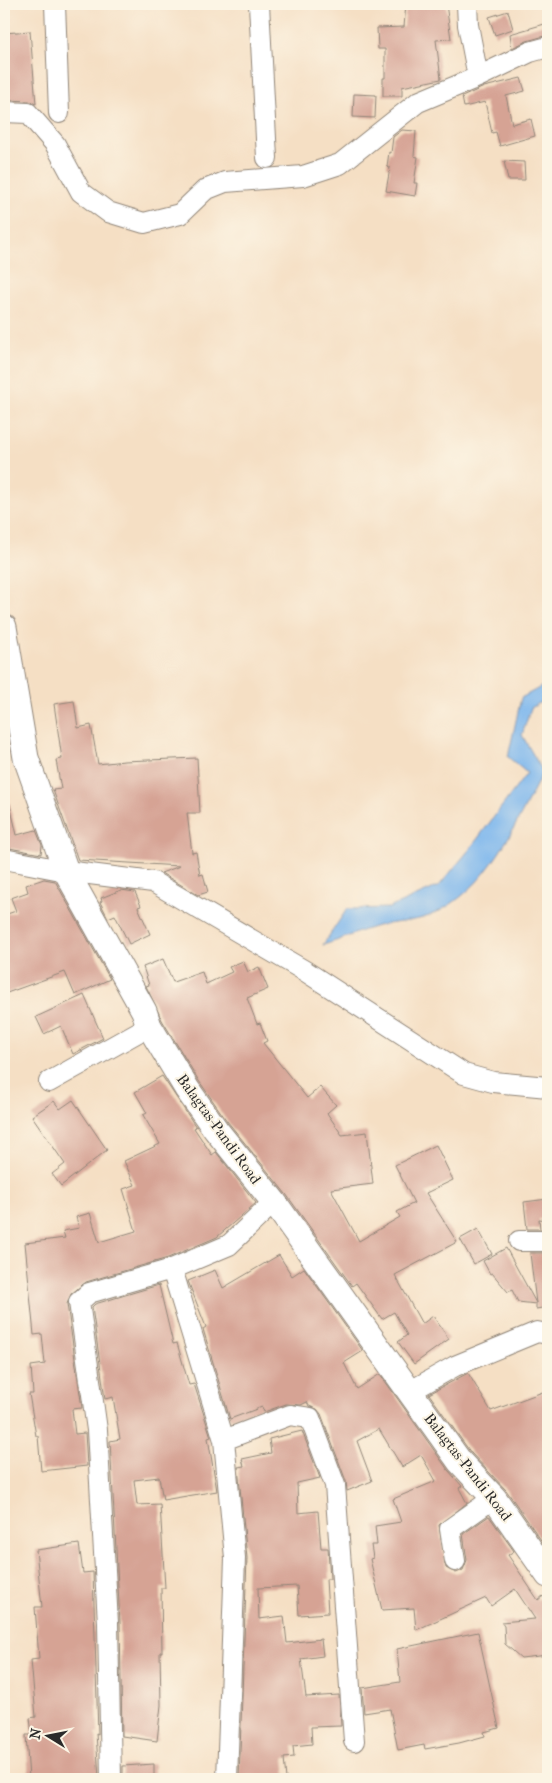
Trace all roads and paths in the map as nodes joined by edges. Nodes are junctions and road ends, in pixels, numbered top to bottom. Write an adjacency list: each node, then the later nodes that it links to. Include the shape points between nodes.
1 (55, 4): 7 (street)
2 (259, 4): 8 (street)
3 (467, 4): 5 (street)
4 (548, 47): 5 (street)
5 (478, 77): 6 (street, via 418,102 340,164 303,176 225,182 205,190 180,214 144,222 108,212 81,192 55,144 28,113)
6 (4, 112)
7 (59, 113)
8 (267, 158)
9 (4, 627): 11 (main road, Balagtas-Pandi Road, via 26,758)
10 (4, 859): 11 (street)
11 (66, 871): 12 (main road, Balagtas-Pandi Road, via 144,1011); 14 (street, via 152,882 305,971 464,1074 493,1082)
12 (149, 1026): 13 (street); 15 (main road, Balagtas-Pandi Road, via 216,1130)
13 (49, 1082)
14 (548, 1088)
15 (274, 1202): 18 (street, via 229,1245); 20 (main road, Balagtas-Pandi Road)
16 (519, 1241): 17 (street)
17 (548, 1241)
18 (172, 1269): 21 (street); 26 (street, via 89,1293 79,1302 97,1430 108,1623)
19 (548, 1334): 20 (street, via 537,1332 455,1366)
20 (409, 1392): 22 (main road, Balagtas-Pandi Road, via 460,1462)
21 (224, 1440): 25 (street, via 290,1416 310,1418 335,1484); 27 (street, via 235,1558)
22 (494, 1498): 23 (street, via 450,1529); 24 (main road, Balagtas-Pandi Road)
23 (455, 1560)
24 (547, 1569)
25 (354, 1741)
26 (111, 1779)
27 (227, 1779)

